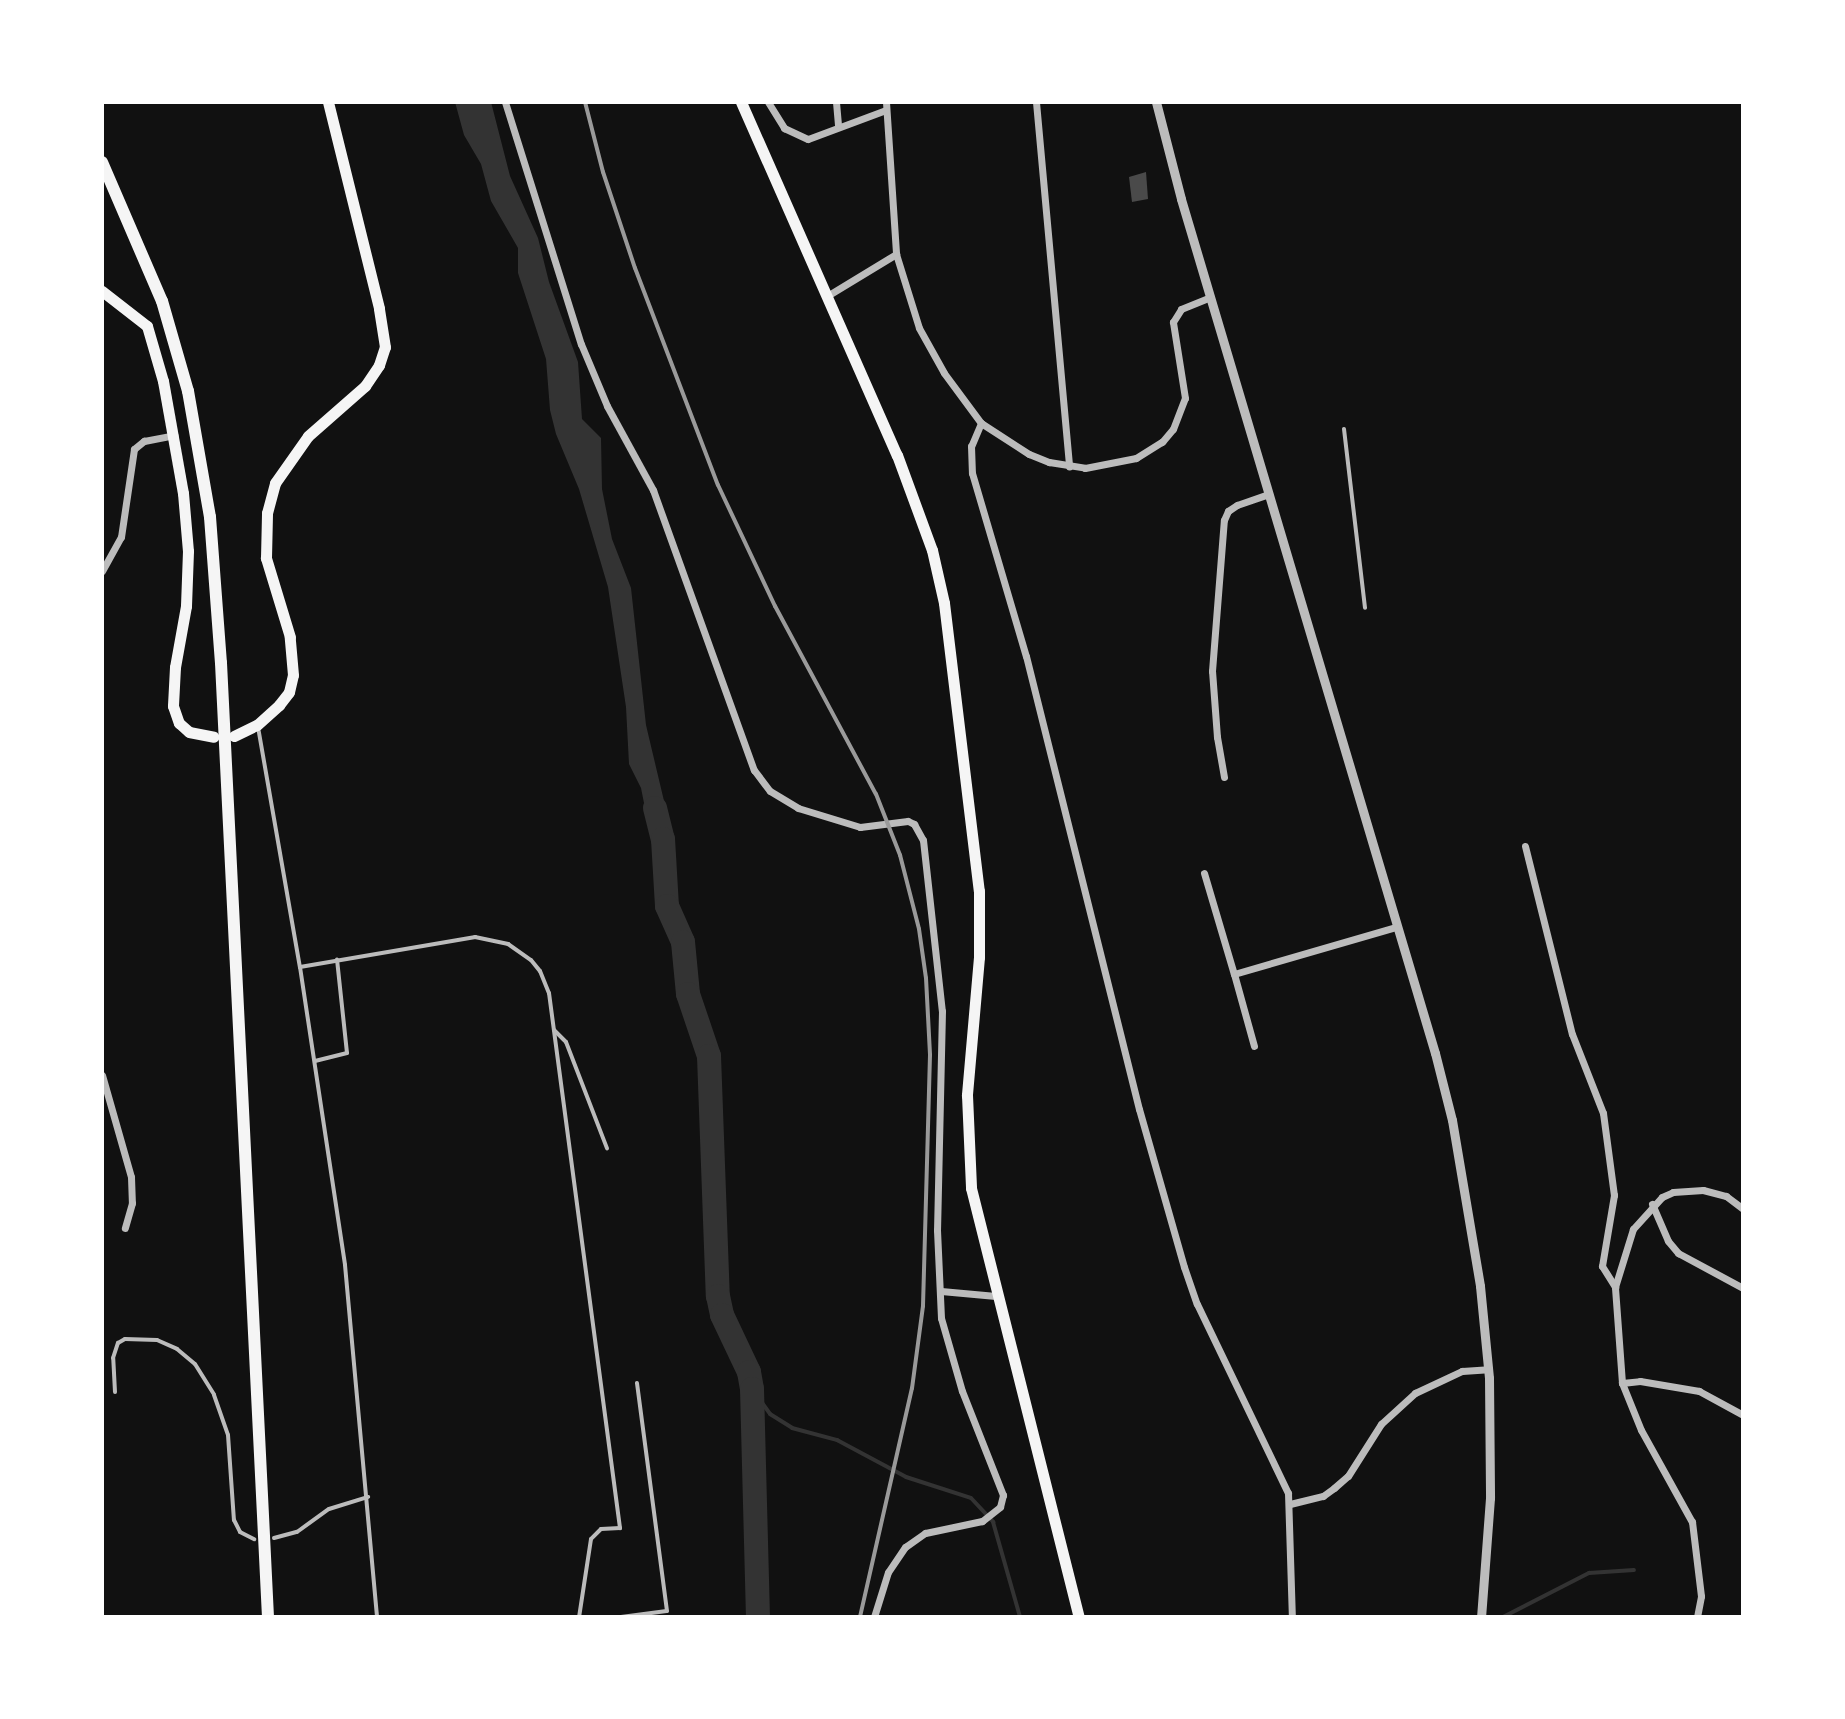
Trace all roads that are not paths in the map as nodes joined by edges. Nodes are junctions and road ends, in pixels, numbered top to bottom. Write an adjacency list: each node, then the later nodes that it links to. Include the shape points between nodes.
1 (328, 102): 22 (main road, via 385,347 365,386 288,460 269,499 266,558 290,637 293,675 289,692)
2 (505, 102): 42 (street, via 581,344 607,406 653,490 754,770 770,791 798,808 845,825 914,824 923,840 940,972)
3 (741, 102): 13 (main road)
4 (768, 102): 9 (street, via 784,128 801,138 816,138)
5 (836, 102): 9 (street)
6 (1036, 102): 18 (street)
7 (1156, 102): 14 (street)
8 (886, 106): 9 (street); 11 (street)
9 (838, 127)
10 (102, 162): 53 (main road, via 162,301 188,391 210,517)
11 (896, 254): 13 (street); 15 (street, via 924,339)
12 (102, 291): 17 (main road, via 147,326)
13 (827, 296): 43 (main road, via 897,455 932,550 944,603 979,891 968,1153 976,1216)
14 (1211, 297): 18 (street, via 1181,309 1173,322 1185,398 1173,429 1147,452 1124,463); 19 (street)
15 (981, 423): 18 (street, via 1029,454); 50 (street, via 971,446 972,473 1026,656 1139,1109 1184,1267)
16 (1344, 429): 21 (lane)
17 (174, 435): 20 (street, via 144,441 134,449 121,537); 24 (main road, via 188,551 173,706 183,727)
18 (1069, 467)
19 (1269, 494): 25 (street, via 1237,505 1224,520 1212,671); 28 (street)
20 (102, 571)
21 (1365, 608)
22 (257, 725): 23 (main road); 30 (lane)
23 (234, 736)
24 (214, 737)
25 (1224, 777)
26 (1525, 846): 40 (street, via 1572,1034 1603,1113 1614,1195 1602,1266)
27 (1204, 873): 31 (street)
28 (1396, 927): 31 (street); 44 (street, via 1452,1120 1476,1258)
29 (337, 960): 30 (lane); 32 (lane, via 445,940 493,938 521,951 540,971); 34 (lane, via 347,1053)
30 (300, 967): 34 (lane)
31 (1234, 974): 33 (street)
32 (554, 1030): 36 (lane, via 566,1042); 55 (lane, via 620,1528 601,1529 591,1539)
33 (1254, 1046)
34 (315, 1061): 49 (lane, via 347,1280)
35 (102, 1075): 39 (street, via 133,1188)
36 (607, 1148)
37 (1652, 1204): 38 (street, via 1673,1192 1703,1190 1726,1196); 40 (street, via 1633,1229); 41 (street, via 1678,1253)
38 (1743, 1209)
39 (125, 1228)
40 (1615, 1287): 46 (street)
41 (1743, 1288)
42 (941, 1291): 43 (street); 57 (street, via 948,1350 998,1476 1002,1501 982,1521 913,1539 896,1556)
43 (996, 1296): 58 (main road)
44 (1488, 1369): 50 (street, via 1462,1371 1415,1393 1381,1424 1348,1476 1323,1496); 60 (street, via 1490,1498)
45 (637, 1383): 56 (lane, via 667,1611)
46 (1622, 1383): 48 (street, via 1699,1391); 61 (street, via 1637,1422 1692,1522 1701,1596)
47 (115, 1392): 52 (lane, via 113,1358 125,1339 157,1340 195,1364 214,1395 228,1435 234,1520 240,1532)
48 (1743, 1415)
49 (368, 1497): 51 (lane, via 329,1509 297,1532); 54 (lane)
50 (1290, 1504): 59 (street)
51 (274, 1538)
52 (254, 1539)
53 (268, 1617)
54 (377, 1617)
55 (579, 1617)
56 (621, 1617)
57 (874, 1617)
58 (1079, 1617)
59 (1292, 1617)
60 (1481, 1617)
61 (1697, 1617)

